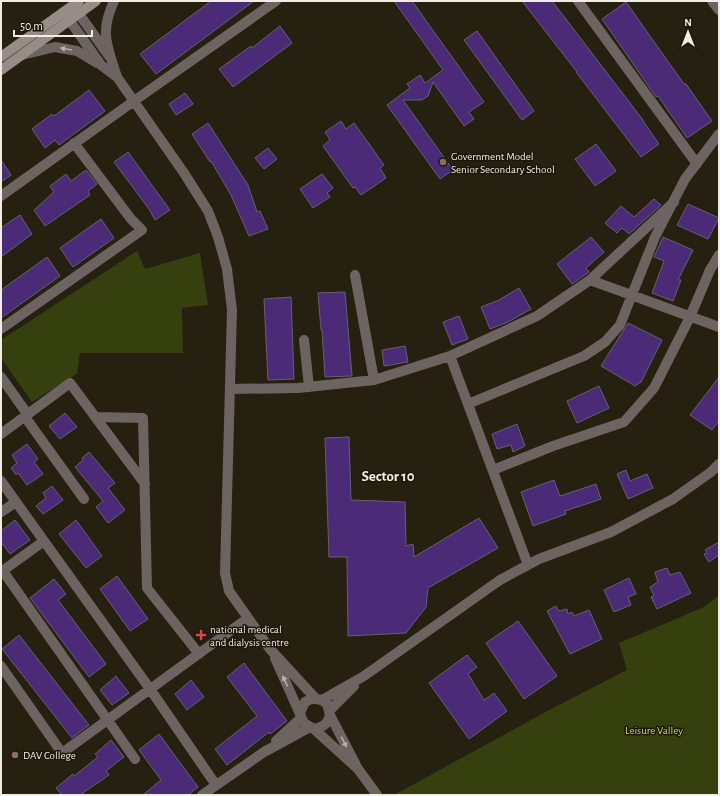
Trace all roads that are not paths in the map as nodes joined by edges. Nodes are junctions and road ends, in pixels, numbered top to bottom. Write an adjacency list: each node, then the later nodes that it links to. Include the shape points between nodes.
1 (96, 1): 6 (main road)
2 (114, 1): 11 (street, via 109,11 105,32)
3 (276, 1): 15 (street)
4 (578, 1): 18 (street)
5 (712, 1): 7 (street)
6 (77, 7): 8 (main road); 11 (street)
7 (719, 10)
8 (66, 16): 9 (main road); 10 (main road); 12 (street)
9 (22, 55): 12 (street, one-way to 9, via 77,51 54,47); 13 (main road)
10 (1, 57)
11 (111, 59): 14 (street)
12 (101, 65): 14 (street)
13 (1, 70)
14 (117, 77): 15 (street)
15 (134, 100): 17 (street); 33 (street, via 208,211 218,238 227,269 232,310)
16 (719, 134): 18 (street)
17 (74, 143): 19 (street); 27 (street, via 142,230)
18 (697, 164): 20 (street)
19 (1, 196)
20 (674, 202): 23 (street); 24 (street, via 655,237)
21 (719, 255): 25 (street)
22 (355, 275): 31 (street)
23 (590, 280): 24 (street); 29 (street, via 536,316)
24 (631, 296): 25 (street); 34 (street, via 620,324 605,342 584,356)
25 (690, 317): 26 (street); 39 (street, via 654,388 624,422)
26 (719, 328)
27 (1, 329)
28 (304, 340): 32 (street)
29 (450, 356): 31 (street); 34 (street)
30 (1, 377): 35 (street)
31 (374, 380): 32 (street)
32 (309, 387): 33 (street)
33 (230, 389): 48 (street, via 225,574 229,591)
34 (468, 404): 39 (street)
35 (26, 416): 36 (street, via 70,383); 37 (street); 42 (street)
36 (96, 418): 41 (street); 41 (street, via 143,418)
37 (1, 434)
38 (719, 464): 46 (street, via 673,499 611,532)
39 (493, 470): 46 (street)
40 (1, 481): 43 (street)
41 (145, 484): 50 (street, via 148,588)
42 (84, 499)
43 (16, 502): 44 (street); 45 (street)
44 (1, 512)
45 (44, 541): 47 (street); 53 (street)
46 (528, 565): 52 (street, via 500,580)
47 (2, 572): 57 (street)
48 (248, 618): 49 (street); 50 (street)
49 (270, 649): 54 (street); 56 (street, one-way to 49)
50 (199, 654): 53 (street)
51 (1, 666): 57 (street, via 62,754)
52 (364, 676): 54 (street); 55 (street)
53 (150, 689): 57 (street); 62 (street)
54 (319, 699): 55 (street, via 327,704); 56 (street, via 305,702)
55 (330, 712): 58 (street, via 325,725); 61 (street, one-way to 61)
56 (301, 715): 58 (street, via 304,724); 59 (street)
57 (108, 720): 60 (street)
58 (312, 728): 59 (street); 61 (street)
59 (264, 752): 62 (street)
60 (135, 759)
61 (358, 769): 64 (street)
62 (216, 785): 63 (street)
63 (202, 795)
64 (377, 795)

